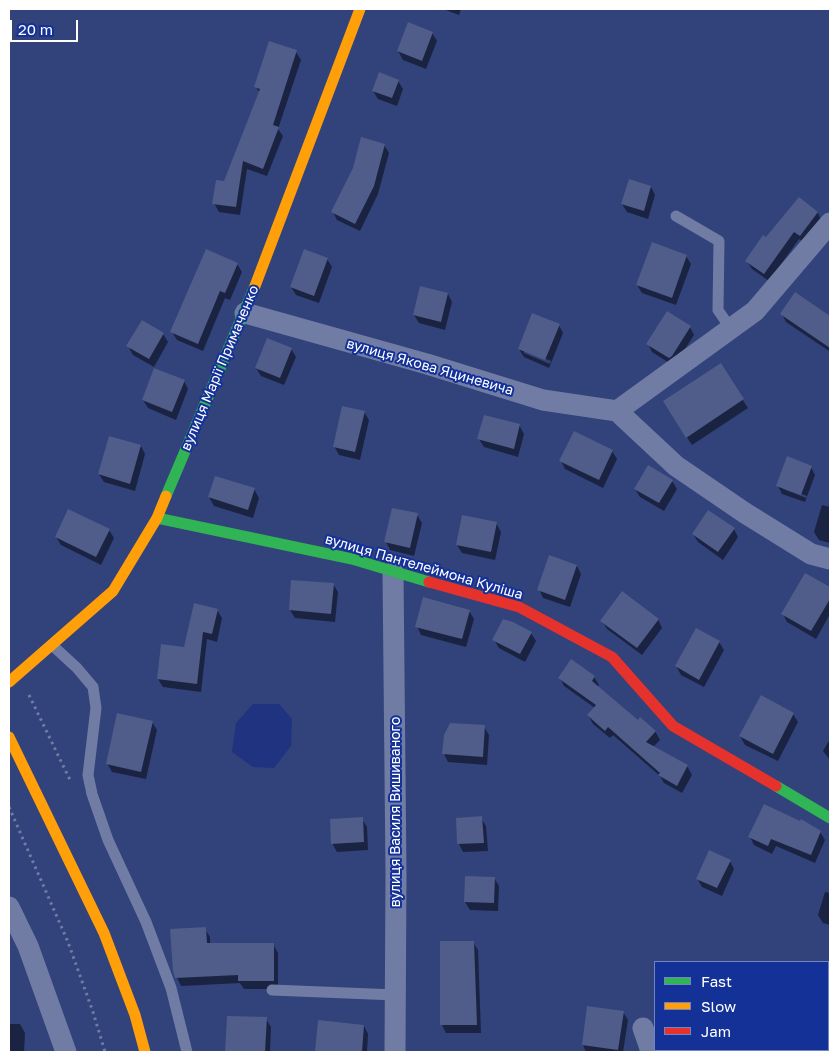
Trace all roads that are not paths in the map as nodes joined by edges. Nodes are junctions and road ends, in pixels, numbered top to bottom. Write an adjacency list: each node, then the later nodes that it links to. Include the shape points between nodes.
1 (360, 9): 4 (street, вулиця Марії Примаченко)
2 (676, 216): 5 (lane, via 719,241 718,310)
3 (830, 223): 5 (street, via 755,311)
4 (246, 313): 6 (street, вулиця Якова Яциневича, via 543,400); 7 (street, вулиця Марії Примаченко)
5 (731, 329): 6 (street)
6 (617, 411): 8 (street, via 676,466 811,554)
7 (157, 518): 9 (street, вулиця Пантелеймона Куліша, via 352,559); 10 (street, вулиця Марії Примаченко, via 113,591)
8 (830, 559)
9 (394, 572): 13 (street, вулиця Пантелеймона Куліша, via 519,607 612,657 673,726); 16 (street, вулиця Василя Вишиваного)
10 (52, 645): 11 (street, вулиця Марії Примаченко); 20 (lane, via 93,687 96,708 88,775 92,794 108,840 146,922 170,988)
11 (9, 682)
12 (9, 737): 19 (street, via 104,933 135,1015)
13 (830, 818)
14 (9, 907): 18 (street, via 28,946)
15 (272, 990): 16 (lane)
16 (396, 995): 21 (street, вулиця Василя Вишиваного)
17 (643, 1028): 22 (street)
18 (66, 1052)
19 (145, 1052)
20 (187, 1052)
21 (395, 1052)
22 (650, 1052)

